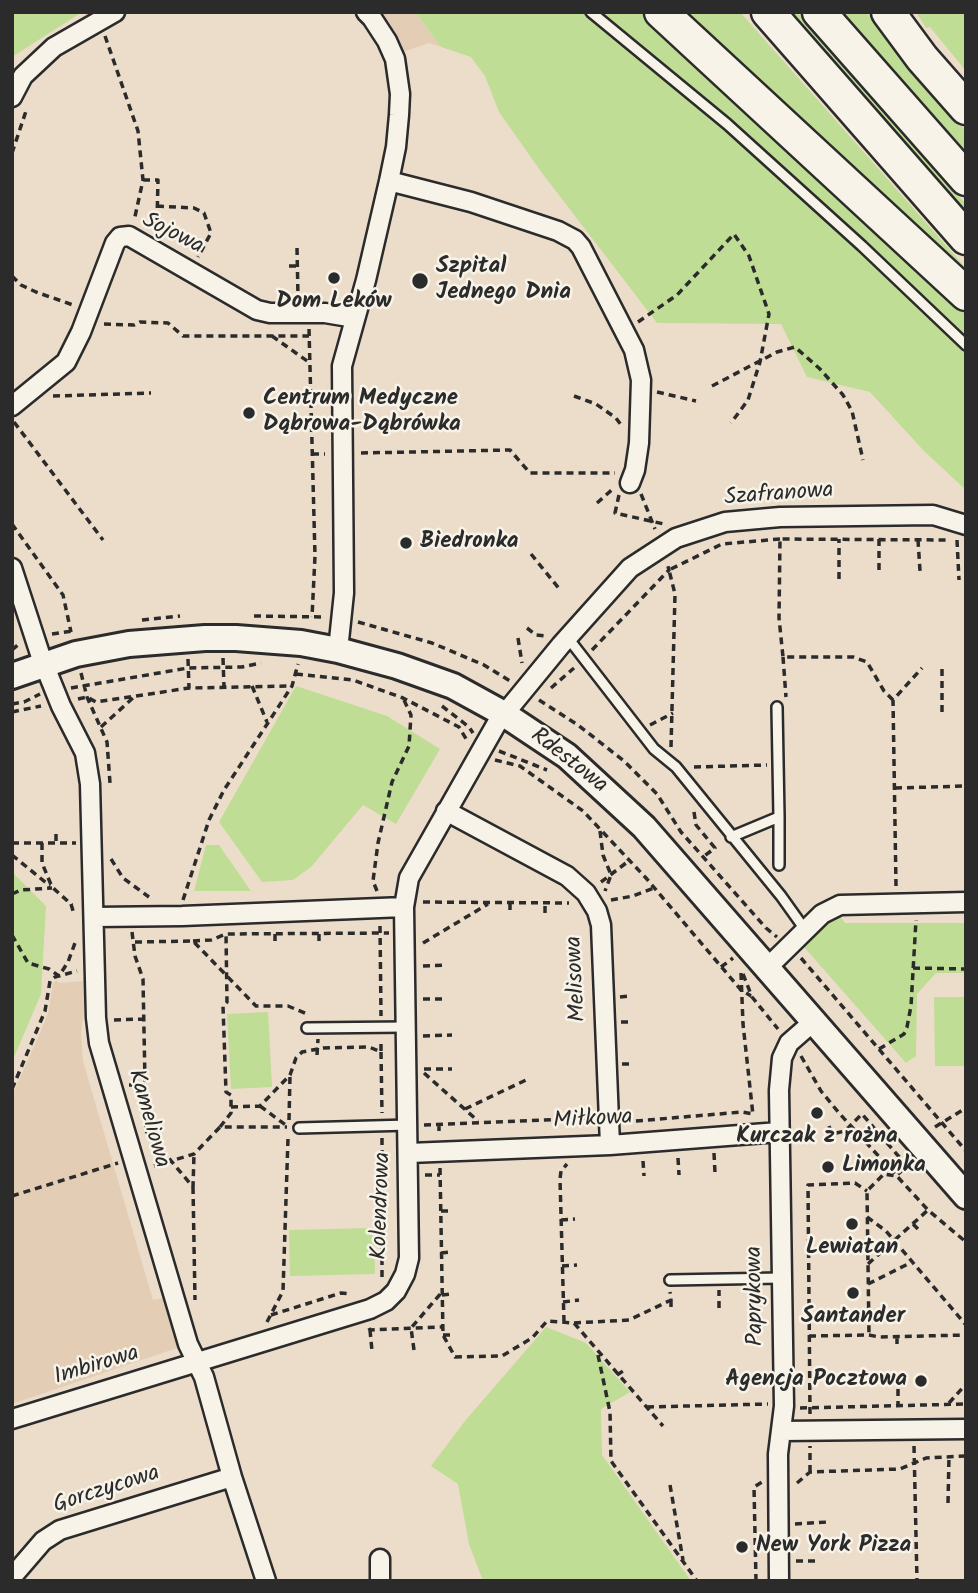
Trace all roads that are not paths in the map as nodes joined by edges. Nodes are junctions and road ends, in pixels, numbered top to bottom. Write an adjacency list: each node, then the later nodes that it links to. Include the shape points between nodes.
1 (366, 12): 11 (street, via 395,59 400,94)
2 (591, 12): 15 (lane, via 727,124)
3 (661, 12): 13 (highway)
4 (768, 12): 12 (highway)
5 (819, 12): 10 (highway)
6 (888, 12): 9 (highway)
7 (107, 23): 8 (street, via 54,47 23,76)
8 (21, 100)
9 (966, 108)
10 (966, 178)
11 (390, 181): 14 (street); 17 (street, via 471,202 575,240 634,350 641,385 635,470)
12 (966, 238)
13 (966, 294)
14 (355, 318): 16 (street, Sojowa, via 303,306 257,310 129,236 120,237 66,362); 21 (street, via 340,379 344,568)
15 (966, 345)
16 (18, 402)
17 (623, 485)
18 (962, 533): 20 (street, Szafranowa, via 933,515 780,517 695,530 662,545 630,568)
19 (12, 568): 22 (street, Kameliowa)
20 (569, 638): 25 (street, Szafranowa); 28 (lane, via 654,749 673,765)
21 (338, 650): 22 (street, Rdestowa, via 301,643 205,638 128,644); 25 (street, Rdestowa, via 453,686)
22 (44, 663): 23 (street, Rdestowa); 32 (street, Kameliowa, via 85,753)
23 (12, 676)
24 (777, 707): 27 (lane)
25 (504, 714): 26 (street, Kolendrowa); 34 (street, Rdestowa, via 567,756 644,827)
26 (446, 811): 31 (street, Kolendrowa, via 409,878); 41 (street, Melisowa, via 567,876 594,896 601,925)
27 (779, 817): 28 (lane); 29 (lane)
28 (731, 837): 33 (lane)
29 (779, 865)
30 (966, 902): 33 (street, via 840,905 822,914)
31 (413, 905): 32 (street); 36 (street, Kolendrowa, via 405,933)
32 (95, 917): 46 (street, Kameliowa, via 99,1043 139,1156)
33 (806, 931): 34 (street)
34 (767, 968): 35 (street, Rdestowa)
35 (813, 1022): 40 (street, Paprykowa, via 789,1043 782,1058); 43 (street, Rdestowa)
36 (415, 1025): 37 (lane); 38 (street, Kolendrowa)
37 (307, 1028)
38 (408, 1125): 39 (lane); 42 (street, Kolendrowa)
39 (294, 1128)
40 (779, 1132): 41 (street, Miłkowa); 44 (street, Paprykowa)
41 (610, 1145): 42 (street, Miłkowa)
42 (409, 1153): 46 (street, Kolendrowa, via 409,1258 396,1291 386,1301)
43 (966, 1196)
44 (781, 1279): 45 (lane); 49 (street, Paprykowa)
45 (670, 1280)
46 (196, 1362): 47 (street, Imbirowa); 50 (street, Kameliowa)
47 (12, 1419)
48 (966, 1429): 49 (street)
49 (782, 1431): 55 (street, Paprykowa, via 778,1454)
50 (232, 1477): 52 (street, Gorczycowa, via 60,1530 43,1541); 53 (street, Kameliowa)
51 (380, 1559): 54 (street)
52 (12, 1577)
53 (264, 1580)
54 (380, 1581)
55 (779, 1581)

